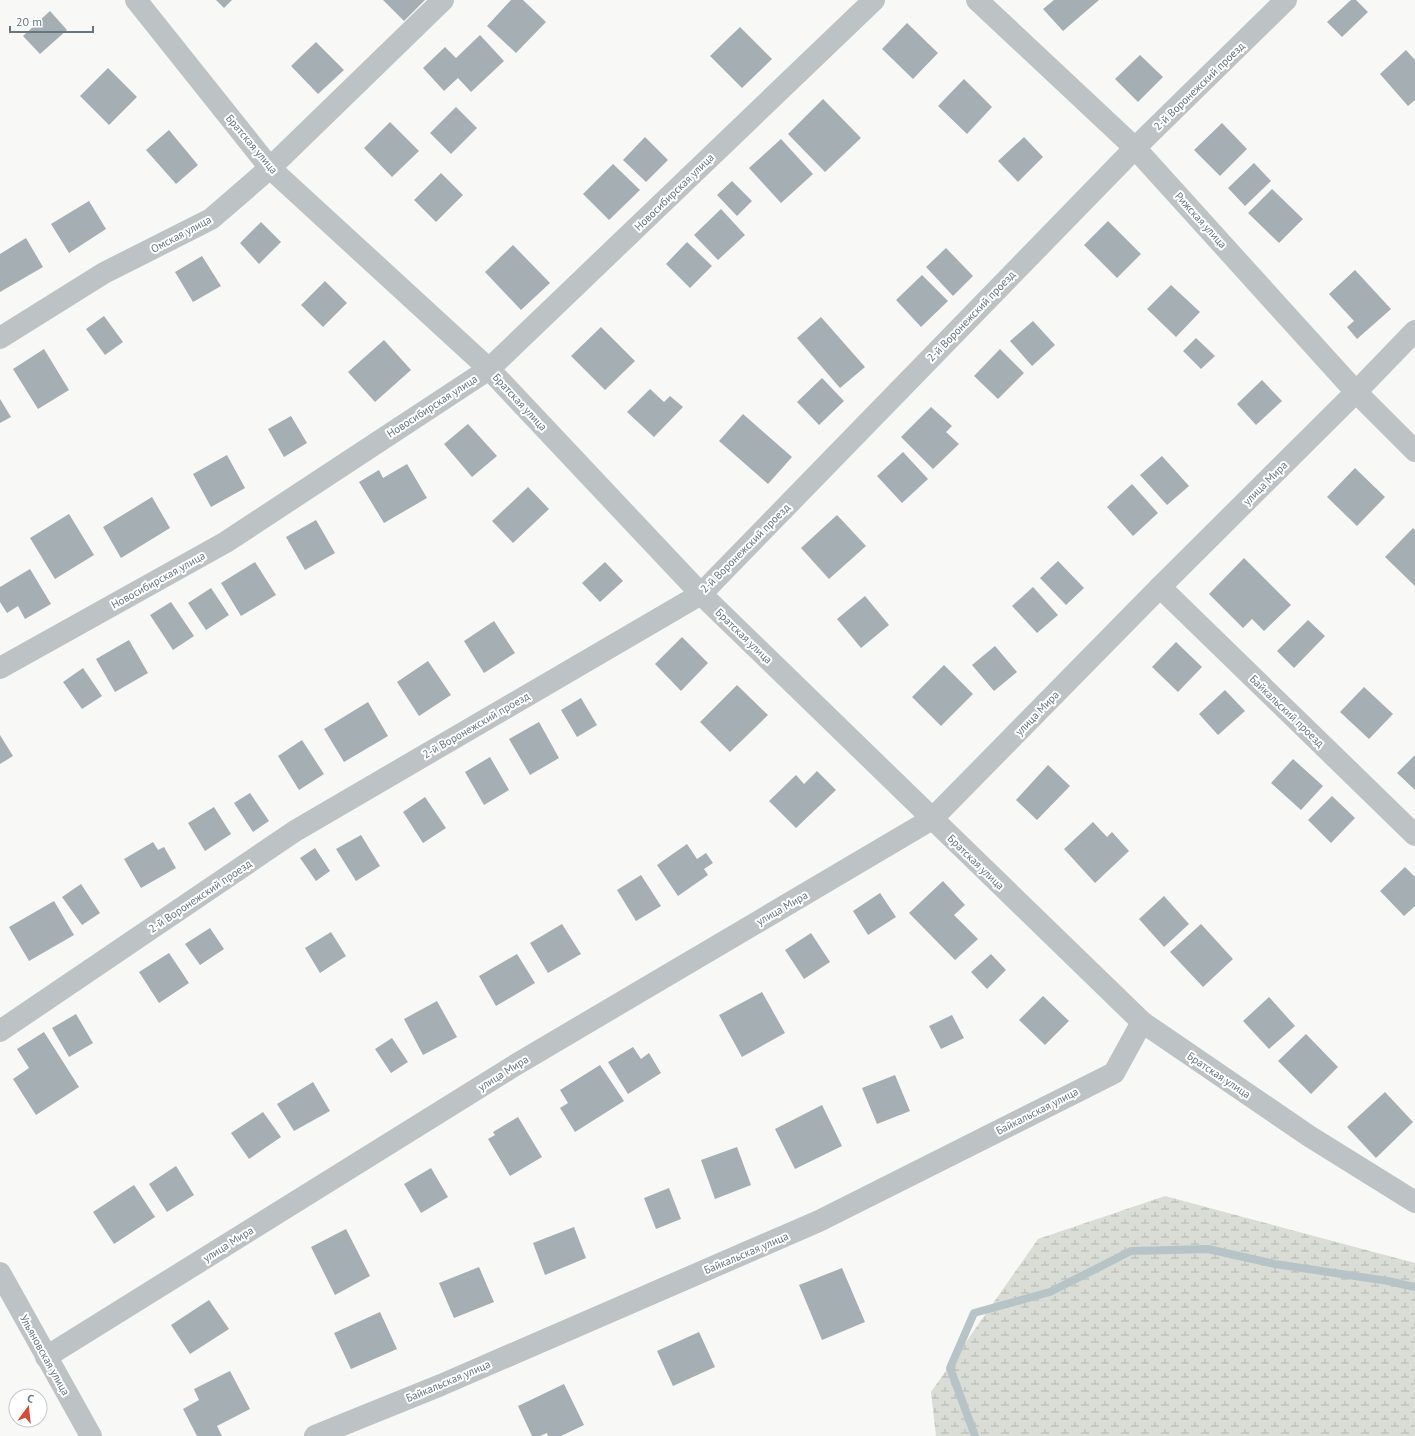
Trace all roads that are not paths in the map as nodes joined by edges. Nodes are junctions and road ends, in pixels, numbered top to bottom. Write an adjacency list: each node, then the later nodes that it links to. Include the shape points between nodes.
1 (136, 0): 7 (street, Братская улица)
2 (443, 0): 7 (street, Омская улица)
3 (874, 0): 10 (street, Новосибирская улица)
4 (977, 0): 6 (street, Рижская улица)
5 (1286, 0): 6 (street, 2-й Воронежский проезд)
6 (1135, 148): 11 (street, Рижская улица); 14 (street, 2-й Воронежский проезд)
7 (270, 168): 9 (street, Омская улица, via 211,218 104,273); 10 (street, Братская улица)
8 (1415, 331): 11 (street, улица Мира)
9 (0, 338)
10 (488, 368): 14 (street, Братская улица); 15 (street, Новосибирская улица, via 226,542)
11 (1356, 392): 12 (street, Рижская улица); 13 (street, улица Мира)
12 (1415, 451)
13 (1160, 586): 16 (street, улица Мира); 17 (street, Байкальский проезд)
14 (701, 594): 16 (street, Братская улица); 19 (street, 2-й Воронежский проезд, via 295,831)
15 (0, 668)
16 (932, 820): 18 (street, Братская улица); 22 (street, улица Мира, via 516,1064)
17 (1415, 835)
18 (1142, 1022): 20 (street, Братская улица, via 1309,1136); 24 (street, Байкальская улица, via 1114,1072 818,1221 441,1385)
19 (0, 1032)
20 (1415, 1202)
21 (0, 1273): 22 (street, Ульяновская улица)
22 (46, 1357): 23 (street, Ульяновская улица)
23 (85, 1430)
24 (315, 1436)

